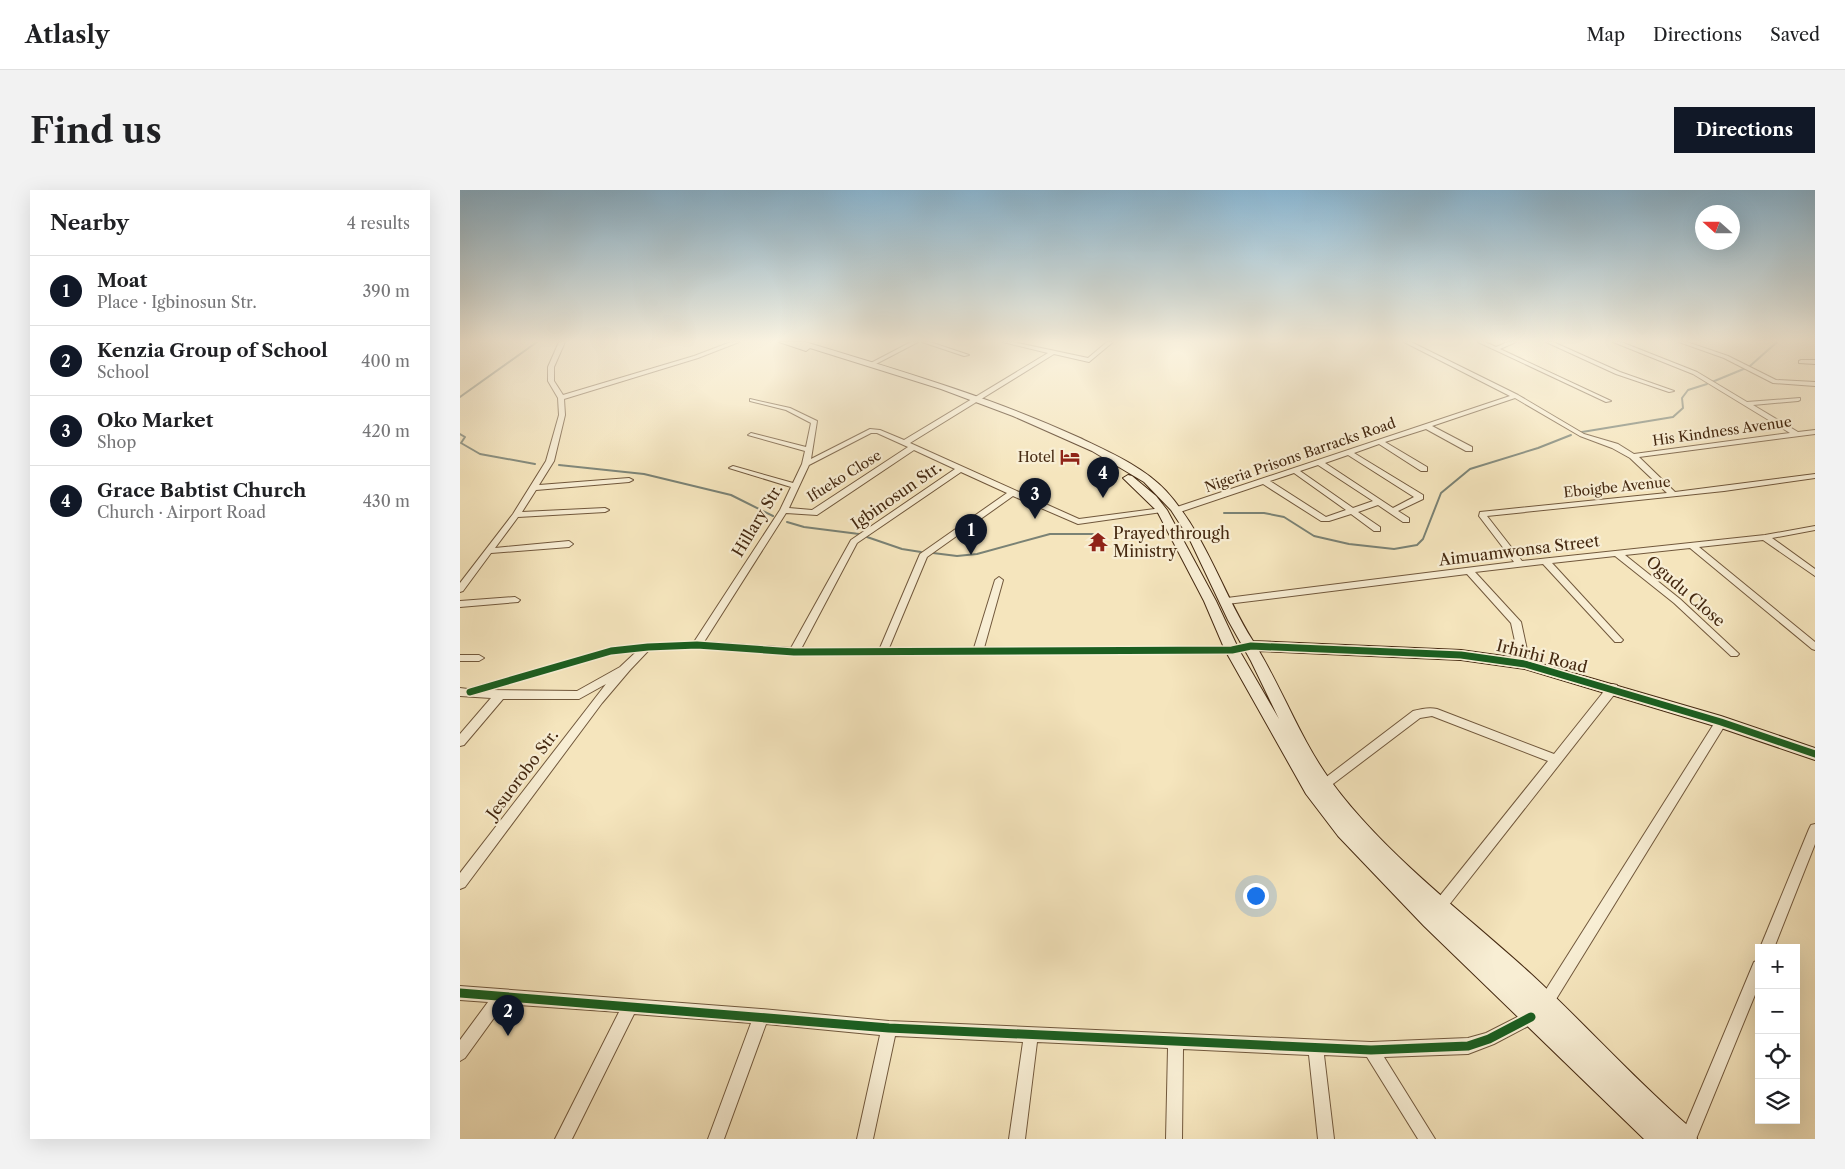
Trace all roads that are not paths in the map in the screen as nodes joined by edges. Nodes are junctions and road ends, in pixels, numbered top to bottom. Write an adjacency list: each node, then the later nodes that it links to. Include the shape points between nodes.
1 (554, 386): 12 (street)
2 (600, 386): 12 (street)
3 (930, 386): 15 (main road)
4 (934, 386): 15 (main road)
5 (998, 386): 15 (street)
6 (1496, 386): 11 (street)
7 (1577, 386): 16 (street)
8 (1657, 386): 10 (street)
9 (1715, 386): 17 (street)
10 (1671, 391)
11 (1516, 396): 18 (street, Nigeria Prisons Barracks Road); 28 (street, via 1582,435)
12 (561, 398): 39 (street, via 562,415 550,460)
13 (1798, 399): 17 (street)
14 (752, 400): 25 (street, via 815,422)
15 (976, 400): 23 (street); 45 (main road, via 1034,425 1100,460 1126,477); 46 (main road, via 1042,422 1108,455 1162,492)
16 (1608, 401)
17 (1745, 404): 20 (street)
18 (1426, 426): 22 (street, Nigeria Prisons Barracks Road); 26 (street)
19 (1815, 432): 20 (street, His Kindness Avenue)
20 (1796, 434): 28 (street, His Kindness Avenue)
21 (751, 435): 25 (street)
22 (1380, 442): 27 (street, Nigeria Prisons Barracks Road); 32 (street)
23 (905, 443): 24 (street); 30 (street, via 878,431 870,431)
24 (914, 447): 33 (street); 44 (street, Ifueko Close, via 814,513)
25 (807, 449): 30 (street)
26 (1469, 449)
27 (1348, 452): 29 (street, Nigeria Prisons Barracks Road); 48 (street, via 1420,496)
28 (1633, 456): 41 (street)
29 (1319, 462): 34 (street, Nigeria Prisons Barracks Road); 42 (street)
30 (806, 464): 38 (street, Hillary Str.)
31 (733, 468): 38 (street)
32 (1424, 468)
33 (960, 469): 40 (street); 74 (street, Igbinosun Str., via 854,542)
34 (1294, 470): 37 (street, Nigeria Prisons Barracks Road); 47 (street)
35 (1815, 476): 41 (street, Eboigbe Avenue)
36 (629, 480): 39 (street)
37 (1264, 481): 46 (street, Nigeria Prisons Barracks Road); 47 (street, via 1324,519)
38 (795, 486): 44 (street, Hillary Str.)
39 (533, 488): 49 (street)
40 (1012, 493): 45 (street, via 1078,522); 75 (street, via 923,556)
41 (1673, 494): 59 (street, Eboigbe Avenue, via 1483,514)
42 (1378, 502): 47 (street); 48 (street)
43 (605, 510): 49 (street)
44 (784, 510): 68 (street, Hillary Str.)
45 (1162, 510): 72 (main road)
46 (1177, 510): 65 (main road)
47 (1352, 511): 52 (street)
48 (1392, 511): 50 (street)
49 (516, 515): 56 (street)
50 (1406, 520)
51 (1815, 528): 53 (street, Aimuamwonsa Street)
52 (1377, 529)
53 (1765, 537): 55 (street, Aimuamwonsa Street); 61 (street)
54 (569, 544): 56 (street)
55 (1691, 544): 57 (street, Aimuamwonsa Street); 71 (street)
56 (490, 551): 63 (street)
57 (1617, 552): 58 (street, Aimuamwonsa Street); 76 (street, Ogudu Close)
58 (1545, 561): 59 (street, Aimuamwonsa Street); 67 (street)
59 (1520, 564): 60 (street, Aimuamwonsa Street)
60 (1469, 571): 65 (street, Aimuamwonsa Street); 79 (street, via 1516,622)
61 (1815, 573)
62 (999, 580): 73 (street)
63 (460, 589)
64 (515, 600): 66 (street)
65 (1226, 601): 69 (main road)
66 (460, 604)
67 (1618, 640)
68 (697, 645): 70 (street); 74 (street)
69 (1251, 646): 72 (street); 79 (main road, Irhirhi Road, via 1461,655); 90 (main road)
70 (648, 647): 80 (street); 82 (street, via 611,651)
71 (1815, 647)
72 (1232, 650): 73 (street); 101 (main road, via 1312,789 1344,830 1430,920)
73 (978, 651): 75 (street)
74 (794, 652): 75 (street)
75 (883, 652)
76 (1734, 654)
77 (460, 658): 78 (street)
78 (479, 658)
79 (1526, 664): 81 (main road, Irhirhi Road)
80 (626, 667): 84 (street); 85 (street, Jesuorobo Str.)
81 (1613, 688): 86 (main road, Irhirhi Road); 89 (street)
82 (465, 692): 83 (street)
83 (500, 695): 84 (street); 87 (street)
84 (579, 695): 85 (street)
85 (598, 700): 92 (street, Jesuorobo Str.)
86 (1721, 722): 88 (main road, Irhirhi Road); 98 (street)
87 (460, 742)
88 (1815, 754)
89 (1557, 760): 90 (street, via 1433,712 1417,714); 93 (street)
90 (1325, 784): 93 (main road, via 1366,835)
91 (1815, 829): 94 (street)
92 (460, 883)
93 (1440, 906): 98 (main road)
94 (1769, 944)
95 (1755, 977): 116 (street)
96 (460, 993): 97 (street)
97 (501, 996): 99 (street); 107 (street)
98 (1545, 1004): 116 (main road, via 1646,1104)
99 (630, 1006): 100 (street); 108 (street)
100 (761, 1016): 102 (street); 109 (street)
101 (1531, 1017): 106 (street, via 1468,1046); 115 (main road)
102 (889, 1028): 103 (street); 110 (street)
103 (1031, 1034): 104 (street); 111 (street)
104 (1176, 1041): 105 (street); 112 (street)
105 (1316, 1048): 106 (street); 113 (street)
106 (1371, 1050): 114 (street)
107 (460, 1054)
108 (563, 1139)
109 (716, 1139)
110 (865, 1139)
111 (1017, 1139)
112 (1174, 1139)
113 (1326, 1139)
114 (1427, 1139)
115 (1660, 1139)
116 (1687, 1139)

